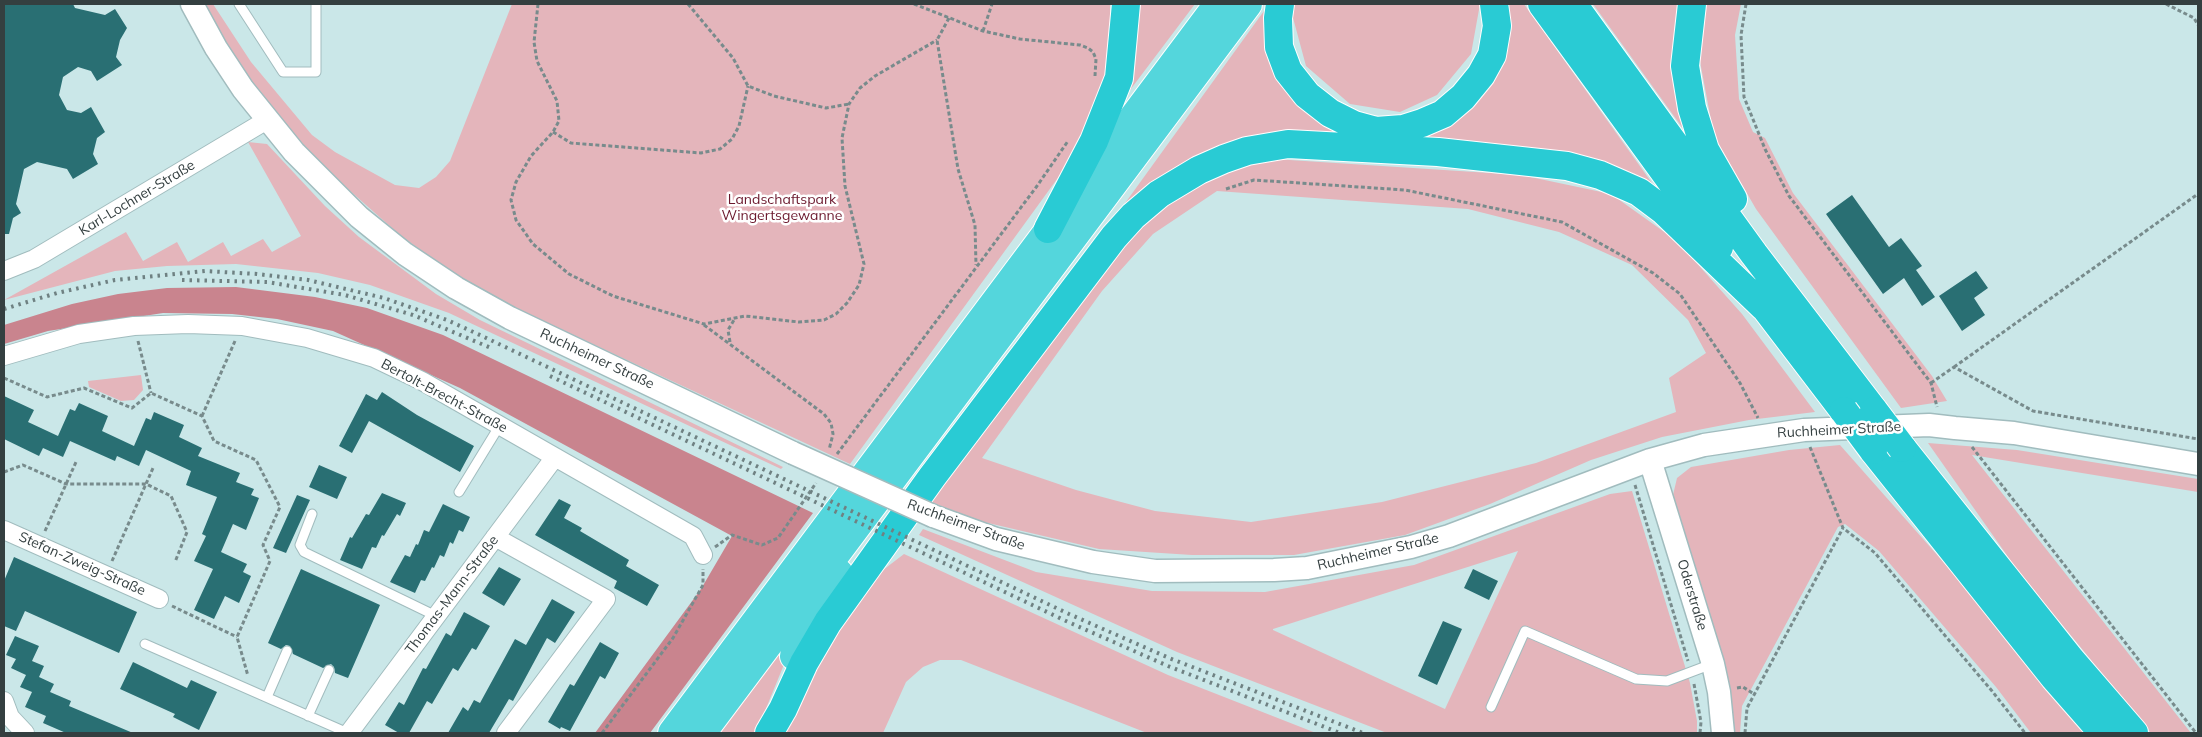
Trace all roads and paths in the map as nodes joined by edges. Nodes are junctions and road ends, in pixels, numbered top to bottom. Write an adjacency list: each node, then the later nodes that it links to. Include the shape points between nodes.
1 (192, 4): 25 (street, Ruchheimer Straße, via 222,56)
2 (239, 4): 3 (lane, via 284,72 316,72)
3 (316, 4)
4 (538, 4): 26 (path, via 534,42 536,61 557,101 559,121)
5 (688, 4): 23 (path, via 733,58)
6 (914, 4): 18 (path)
7 (992, 4): 20 (path)
8 (1126, 4): 30 (highway, via 1119,78 1094,140)
9 (1218, 4): 30 (highway)
10 (1248, 4): 67 (highway)
11 (1280, 4): 12 (highway, via 1279,47 1288,71 1307,95 1330,113 1376,131 1403,129 1422,123 1442,114 1463,97 1492,55 1497,26)
12 (1494, 4)
13 (1542, 4): 34 (highway)
14 (1573, 4): 31 (highway)
15 (1692, 4): 31 (highway, via 1685,66 1692,108 1705,150 1736,206)
16 (1746, 4): 43 (path, via 1740,35 1744,97 1765,149 1789,196)
17 (2166, 4): 19 (path, via 2194,18)
18 (948, 18): 20 (path); 21 (path)
19 (2198, 25)
20 (983, 32): 22 (path, via 1088,48 1096,59)
21 (937, 40): 24 (path, via 875,76 860,88); 32 (path, via 958,169 975,225)
22 (1095, 82)
23 (748, 86): 24 (path, via 774,96 826,108); 26 (path, via 739,126 732,139 720,149 691,154 571,144)
24 (849, 104): 35 (path, via 842,138 845,186 864,264 859,285 836,314 824,320 799,322 745,316)
25 (267, 120): 33 (street, Karl-Lochner-Straße, via 34,259); 54 (street, Ruchheimer Straße, bridge, via 323,183 359,216 405,254 456,288 510,318 793,453 933,516 1025,547 1155,571 1307,568 1386,553 1449,536)
26 (553, 132): 36 (path, via 531,156 516,182 511,200 516,220 533,244 569,274 613,296)
27 (1072, 133): 32 (path, via 1037,186)
28 (1226, 188): 48 (path, via 1254,180 1405,190 1562,222 1653,273 1680,294 1740,383)
29 (2198, 194): 41 (path)
30 (1048, 230): 90 (highway)
31 (1754, 254): 98 (highway, bridge, via 1902,448 2071,660)
32 (976, 266): 52 (path)
33 (4, 271)
34 (1764, 307): 92 (highway, via 1639,192 1600,175 1567,166 1438,152 1288,144 1247,151 1207,166 1175,183 1133,216 1083,277 828,622); 97 (highway, bridge, via 1873,450 2042,662)
35 (735, 319): 36 (path); 39 (path, via 728,330)
36 (704, 324): 39 (path)
37 (134, 326): 38 (street, Bertolt-Brecht-Straße); 40 (street, Bertolt-Brecht-Straße, via 79,334); 44 (path)
38 (242, 326): 45 (path); 46 (street, Bertolt-Brecht-Straße, via 307,338 374,358 422,381)
39 (730, 342): 51 (path, via 824,414 832,424)
40 (4, 356)
41 (1954, 367): 43 (path); 50 (path, via 2033,411)
42 (4, 378): 44 (path, via 47,397 84,388 132,408)
43 (1931, 383): 49 (path, via 1937,408)
44 (151, 393): 45 (path)
45 (202, 416): 75 (path, via 214,441 256,460 280,507 264,545 270,561)
46 (500, 426): 53 (street, Bertolt-Brecht-Straße); 63 (lane)
47 (1804, 430): 48 (street, Ruchheimer Straße); 49 (street, Ruchheimer Straße, via 1929,426); 65 (path)
48 (1766, 434): 54 (street, Ruchheimer Straße, via 1704,445)
49 (1961, 434): 56 (street, Ruchheimer Straße, via 2014,433); 99 (path)
50 (2198, 439)
51 (830, 455)
52 (836, 455)
53 (555, 457): 68 (street, Thomas-Mann-Straße); 70 (street, Bertolt-Brecht-Straße, via 693,536)
54 (1650, 460): 78 (street, Oderstraße)
55 (76, 462): 60 (path)
56 (2198, 464)
57 (153, 468): 61 (path)
58 (4, 472): 60 (path, via 24,465)
59 (820, 478): 70 (path, via 778,538 762,544 732,535)
60 (66, 484): 61 (path); 69 (path)
61 (146, 484): 71 (path, via 171,496 187,532); 72 (path)
62 (1635, 484): 80 (path)
63 (459, 492)
64 (312, 514): 74 (lane, via 300,545 304,552)
65 (1843, 528): 95 (path, via 1747,708); 96 (path, via 1875,553 1992,690)
66 (4, 530): 69 (street, Stefan-Zweig-Straße)
67 (851, 534): 91 (highway); 92 (highway, via 841,570 787,670)
68 (495, 537): 74 (street, Thomas-Mann-Straße); 88 (street, via 606,599)
69 (39, 545): 72 (street, Stefan-Zweig-Straße)
70 (702, 554): 89 (path, via 702,585 673,638)
71 (175, 562)
72 (106, 576): 73 (street, Stefan-Zweig-Straße)
73 (159, 599): 75 (path)
74 (436, 616): 87 (street, Thomas-Mann-Straße)
75 (237, 636): 81 (path)
76 (145, 644): 81 (lane)
77 (287, 651): 82 (lane)
78 (1713, 664): 80 (lane); 94 (street, Oderstraße)
79 (329, 670): 85 (lane)
80 (1692, 672): 84 (lane, via 1667,681 1636,679 1524,631); 93 (path)
81 (253, 692): 82 (lane)
82 (266, 697): 85 (lane)
83 (4, 701): 86 (street, via 10,717)
84 (1491, 706)
85 (308, 716): 87 (lane)
86 (25, 733)
87 (348, 733)
88 (506, 733)
89 (602, 733)
90 (672, 733)
91 (702, 733)
92 (768, 733)
93 (1700, 733)
94 (1723, 733)
95 (1745, 733)
96 (2024, 733)
97 (2103, 733)
98 (2134, 733)
99 (2196, 733)

